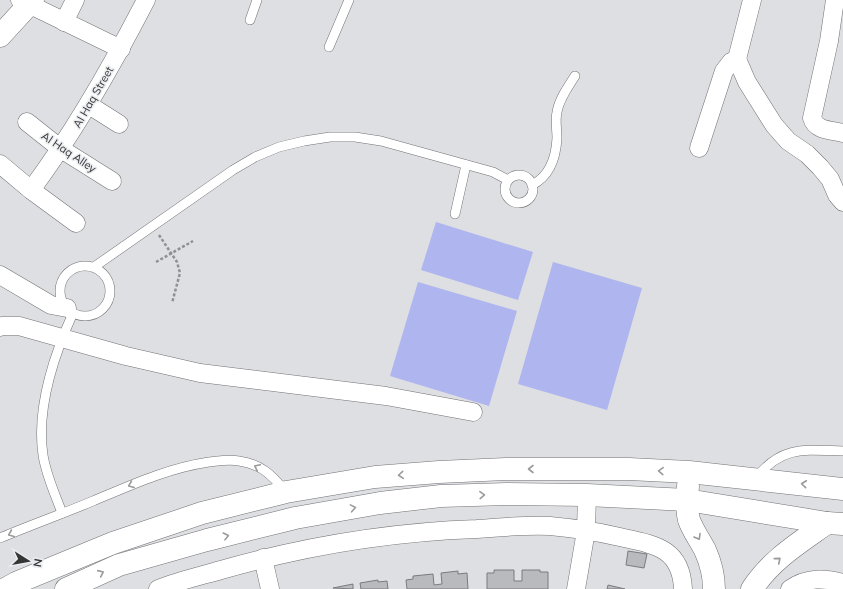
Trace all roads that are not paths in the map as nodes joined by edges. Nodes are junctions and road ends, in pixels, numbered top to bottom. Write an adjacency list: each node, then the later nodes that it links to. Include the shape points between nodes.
1 (75, 0): 9 (street)
2 (146, 0): 12 (street, Al Haq Street)
3 (257, 0): 8 (lane)
4 (349, 0): 11 (lane)
5 (752, 0): 13 (street)
6 (835, 0): 18 (street, via 812,118 818,128)
7 (28, 2): 9 (street); 10 (street)
8 (250, 20)
9 (64, 22): 12 (street)
10 (0, 36)
11 (329, 47)
12 (121, 49): 15 (street, Al Haq Street)
13 (737, 59): 19 (street, via 724,71); 27 (street, via 747,82 774,125 788,141 820,167)
14 (575, 76): 25 (lane, via 557,111 557,137 552,163 546,174)
15 (89, 105): 17 (street); 20 (street, Al Haq Street)
16 (27, 122): 20 (street, Al Haq Alley)
17 (119, 124)
18 (843, 133)
19 (700, 148)
20 (62, 149): 24 (street, Al Haq Alley); 26 (street, Al Haq Street)
21 (0, 164): 26 (street)
22 (466, 165): 23 (lane, via 493,172); 28 (lane); 30 (lane, via 381,141 355,137 304,141 279,147 255,157 210,185)
23 (508, 180): 25 (lane, via 512,176 523,175); 25 (lane, via 505,184 506,196 514,203 520,204 530,199)
24 (112, 181)
25 (532, 185)
26 (32, 190): 29 (street)
27 (843, 202)
28 (455, 214)
29 (76, 222)
30 (94, 267): 32 (lane, via 72,269 64,277 60,288 61,299); 32 (lane, via 105,275 110,288 108,301 99,312 86,316)
31 (0, 276): 32 (street, via 51,304)
32 (70, 311): 34 (lane)
33 (0, 327): 34 (street, via 19,326)
34 (62, 338): 35 (street, via 200,373 386,396); 43 (lane, via 45,396 41,437 45,465)
35 (473, 412)
36 (843, 452): 38 (lane, via 809,450 784,454 772,461)
37 (689, 472): 38 (street); 40 (street, one-way to 40, via 629,469 446,472 375,477); 42 (street)
38 (755, 479): 39 (street, one-way to 38)
39 (843, 489)
40 (286, 492): 43 (lane, one-way to 43, via 272,475 262,468 227,460 178,468); 49 (street, via 202,513 113,543)
41 (587, 496): 42 (street); 45 (street); 50 (street, one-way to 41, via 118,565 295,518 441,496)
42 (687, 500): 44 (street); 55 (street, one-way to 55, via 689,518 711,566)
43 (62, 513): 46 (lane, one-way to 46)
44 (835, 523): 56 (street, one-way to 44, via 776,561)
45 (586, 531): 47 (street, via 550,526 438,530 340,542); 53 (street); 54 (street, via 655,545 668,552 682,573)
46 (0, 538)
47 (263, 558): 51 (street); 52 (street)
48 (843, 583): 57 (street, via 816,578 799,583)
49 (5, 589)
50 (66, 589)
51 (158, 589)
52 (270, 589)
53 (576, 589)
54 (683, 589)
55 (714, 589)
56 (752, 589)
57 (790, 589)

